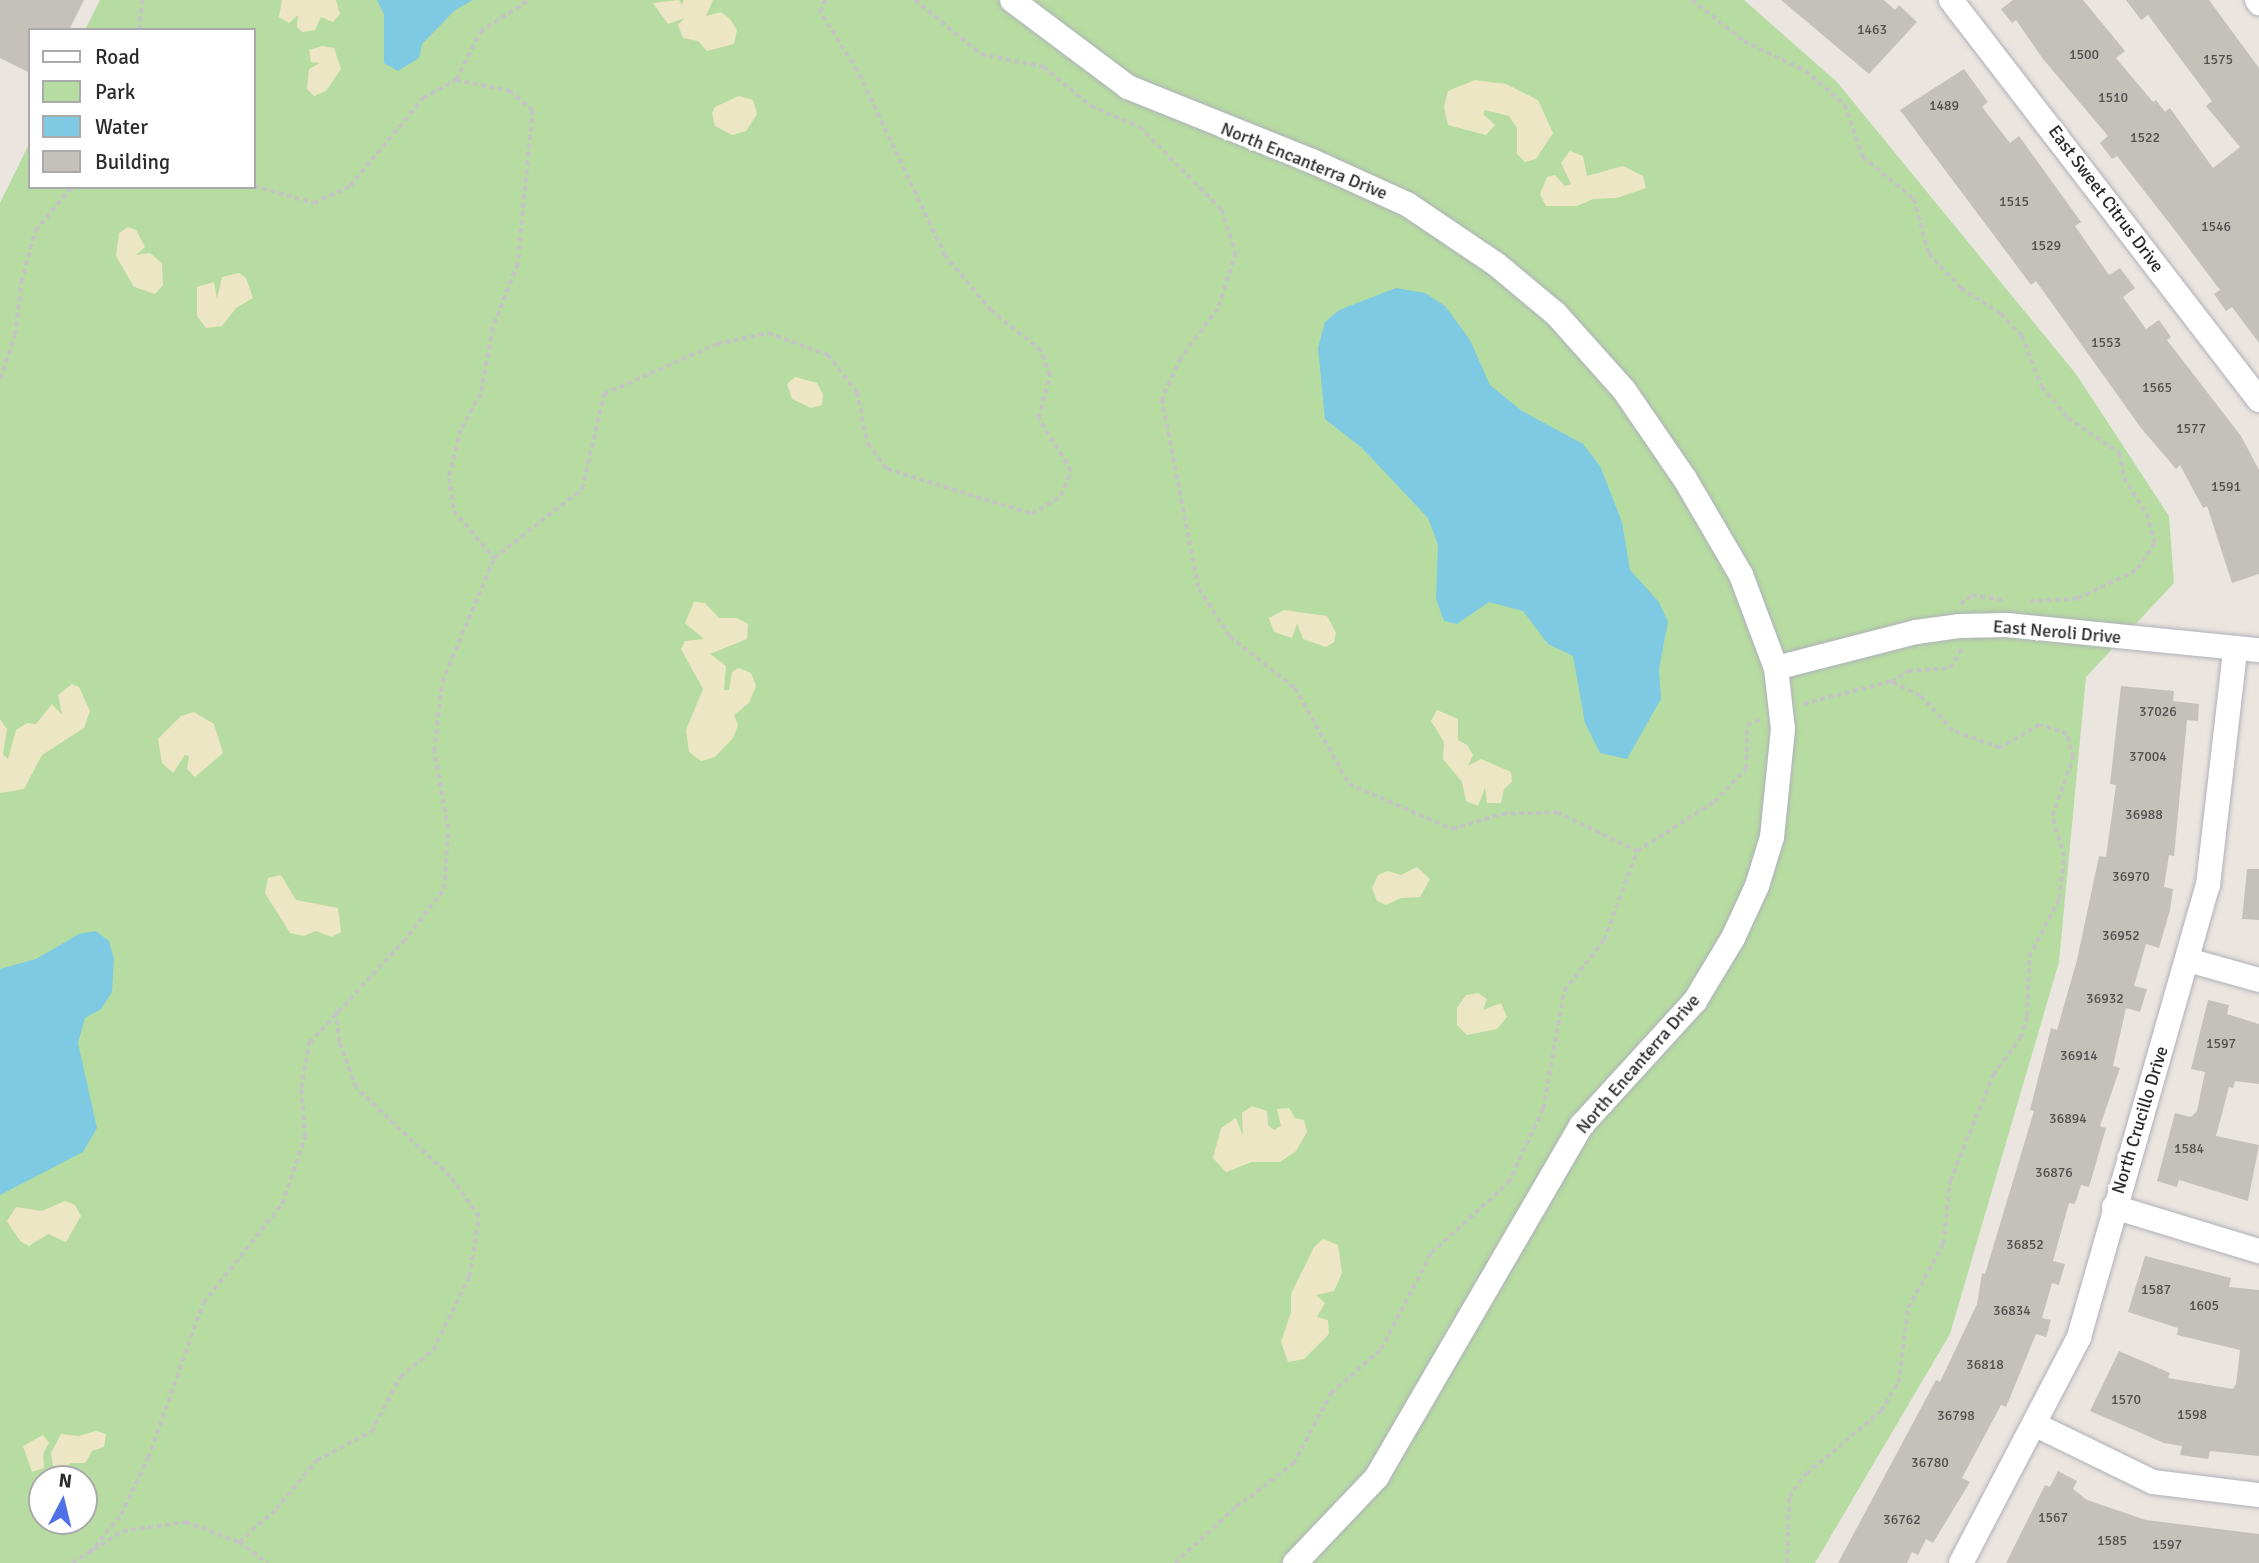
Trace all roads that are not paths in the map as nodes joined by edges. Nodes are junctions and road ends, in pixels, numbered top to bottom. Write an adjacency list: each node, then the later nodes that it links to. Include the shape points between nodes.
1 (1012, 0): 5 (street, North Encanterra Drive, via 1128,87 1407,204 1496,264 1556,314 1624,390 1685,479 1741,575)
2 (1961, 3): 3 (street, East Sweet Citrus Drive)
3 (2259, 400)
4 (2247, 650): 5 (street, East Neroli Drive, via 2007,625 1959,626 1916,632); 6 (street, North Crucillo Drive, via 2207,885)
5 (1776, 668): 12 (street, North Encanterra Drive, via 1780,775 1772,837 1757,887 1733,938 1695,1000 1581,1126 1377,1477)
6 (2188, 960): 7 (street); 8 (street, North Crucillo Drive)
7 (2259, 980)
8 (2114, 1207): 9 (street); 10 (street, North Crucillo Drive, via 2079,1337)
9 (2259, 1251)
10 (2036, 1425): 11 (street, via 2153,1482); 13 (street, North Crucillo Drive)
11 (2259, 1495)
12 (1295, 1563)
13 (1961, 1563)

